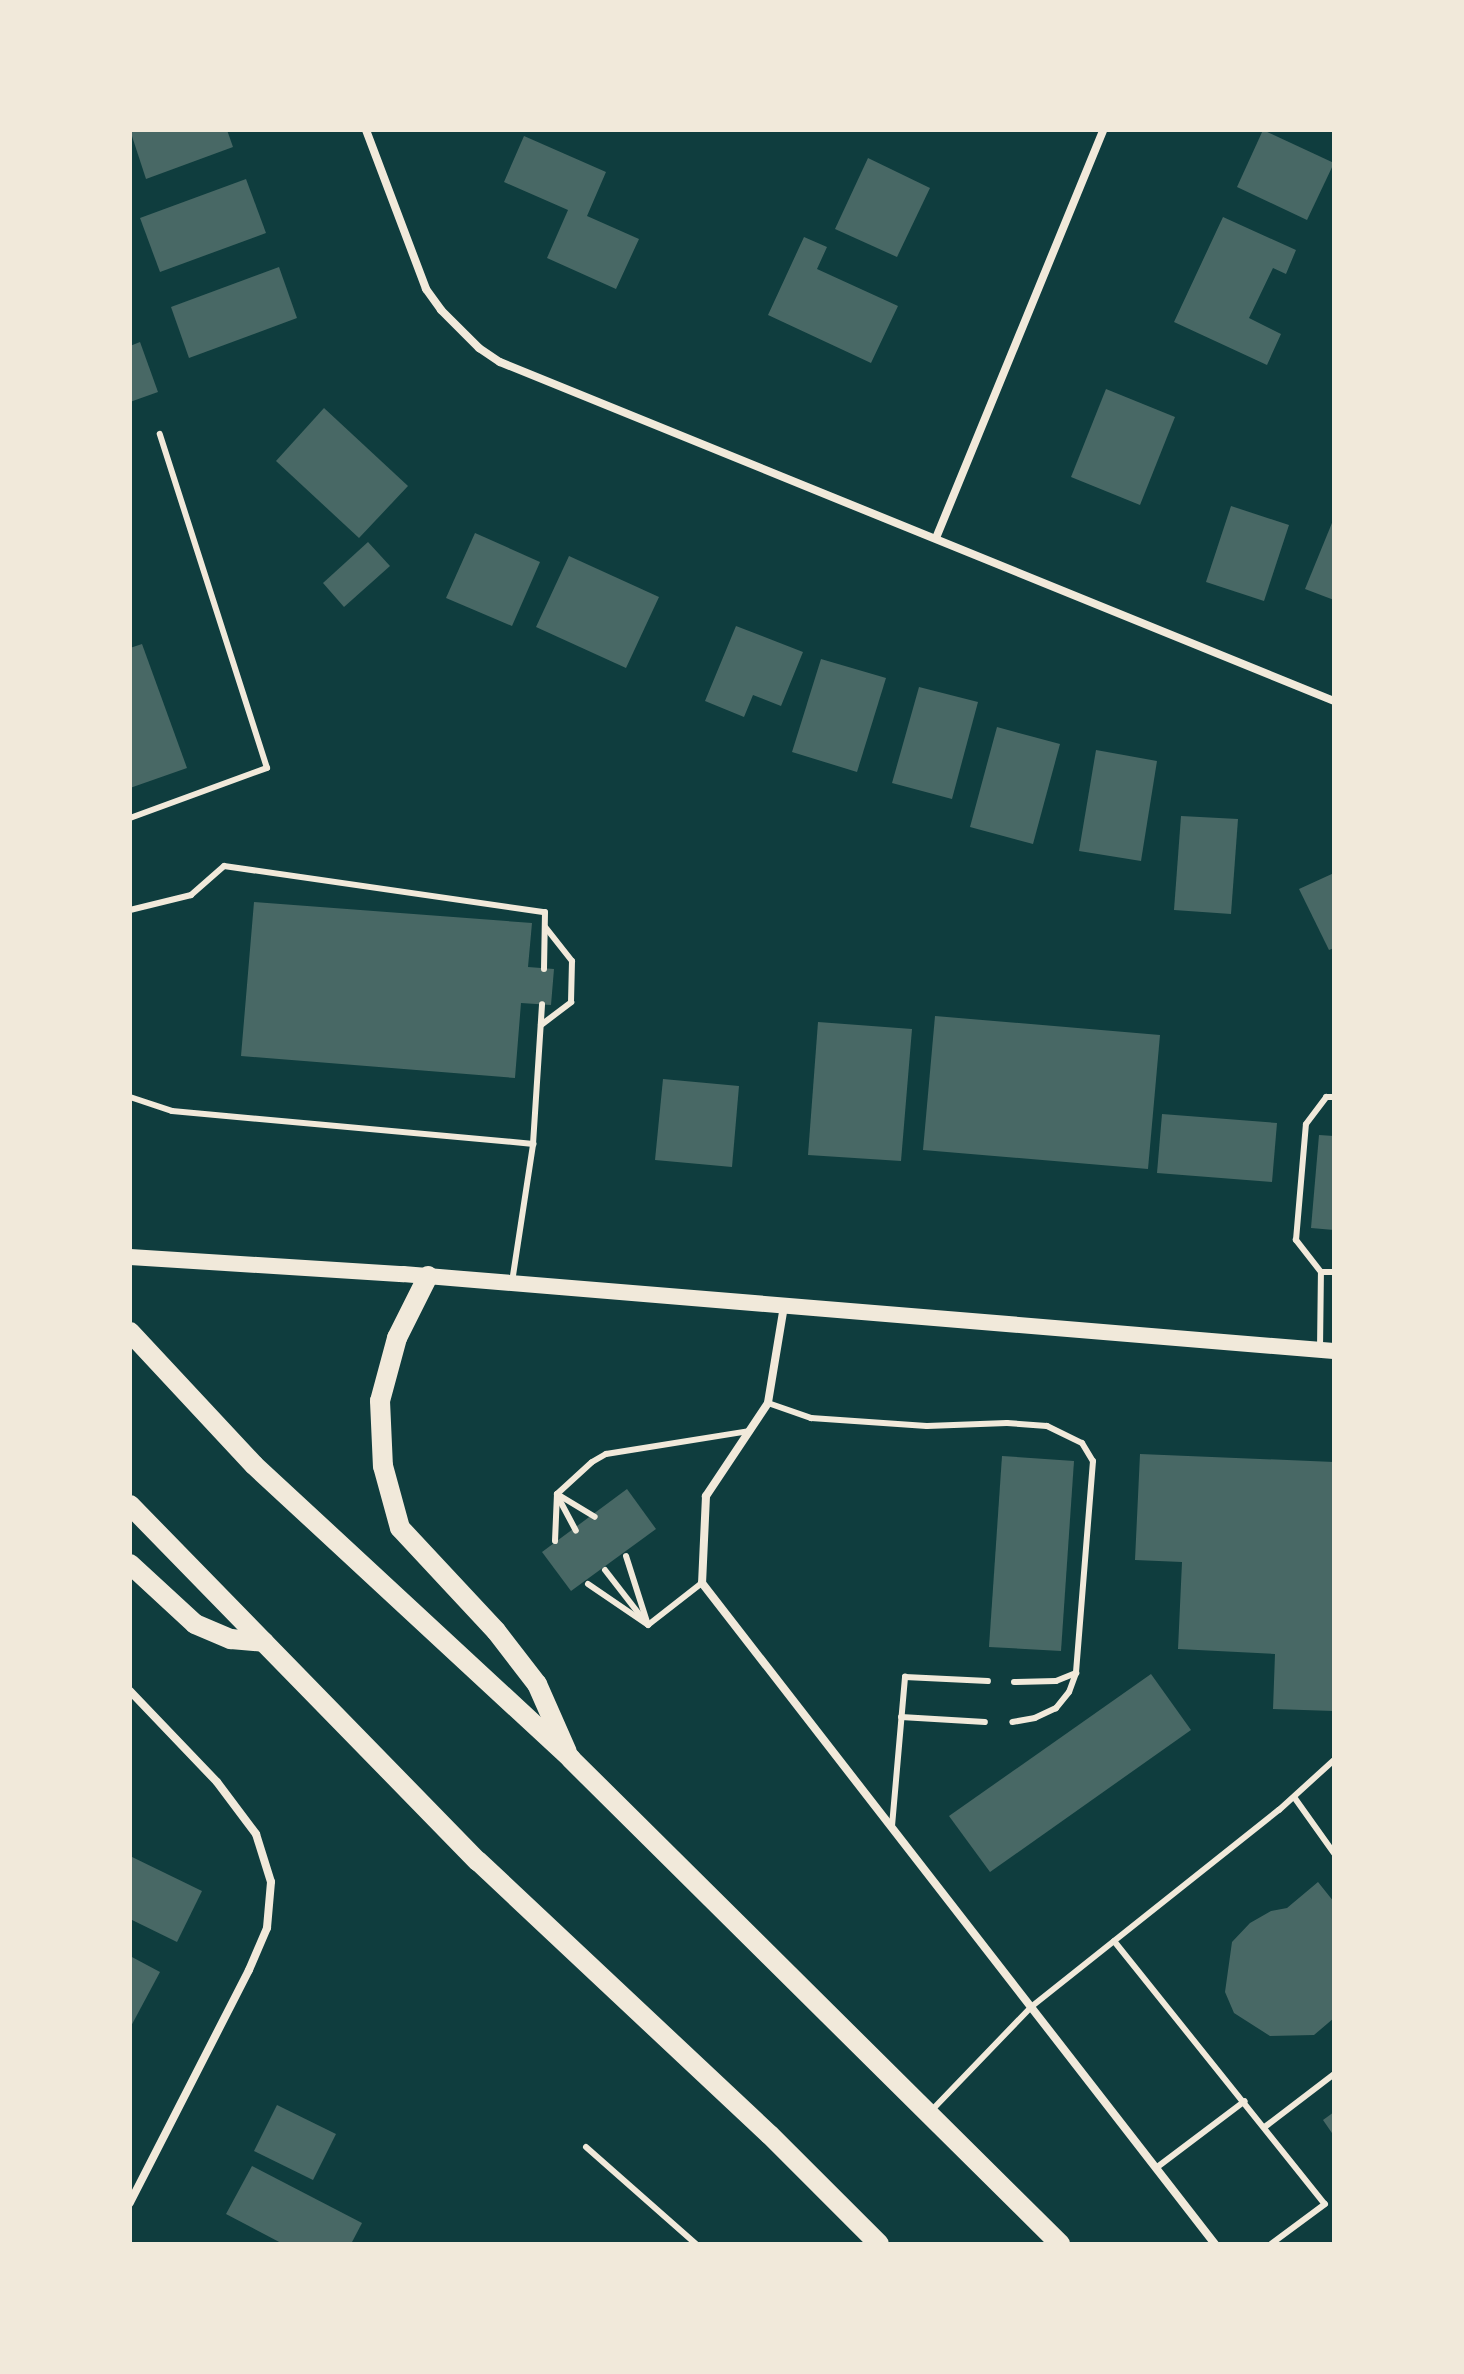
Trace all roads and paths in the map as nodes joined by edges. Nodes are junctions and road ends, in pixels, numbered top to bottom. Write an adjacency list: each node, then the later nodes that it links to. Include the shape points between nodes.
1 (366, 130): 4 (street, via 426,289 479,348 529,376)
2 (1103, 130): 4 (street)
3 (160, 434): 6 (lane, via 267,768)
4 (936, 538): 5 (street)
5 (1334, 701)
6 (130, 818)
7 (130, 910): 8 (lane, via 191,895 224,866 545,912)
8 (544, 927): 9 (lane); 11 (lane, via 572,961 571,1002)
9 (544, 969)
10 (542, 1004): 11 (lane)
11 (541, 1025): 14 (lane)
12 (130, 1097): 14 (lane, via 172,1111)
13 (1334, 1097): 16 (lane, via 1326,1097 1306,1124 1296,1240)
14 (533, 1144): 19 (lane)
15 (130, 1257): 18 (main road)
16 (1321, 1272): 17 (lane); 22 (lane)
17 (1334, 1272)
18 (428, 1276): 19 (main road); 44 (main road, via 397,1338 380,1401 383,1466 400,1528 496,1631 537,1684)
19 (512, 1282): 20 (main road)
20 (784, 1306): 22 (main road); 23 (street)
21 (130, 1332): 44 (main road, via 254,1465)
22 (1327, 1350)
23 (768, 1403): 24 (street); 37 (lane, via 811,1418 927,1426 1047,1426 1082,1443 1093,1461)
24 (750, 1431): 25 (lane, via 606,1454); 33 (street, via 706,1496)
25 (557, 1494): 27 (lane); 28 (lane); 29 (lane)
26 (130, 1505): 36 (main road)
27 (595, 1517)
28 (576, 1531)
29 (555, 1541)
30 (626, 1556): 35 (lane)
31 (130, 1564): 36 (main road, via 195,1624 231,1639)
32 (605, 1570): 35 (lane)
33 (702, 1583): 35 (lane); 47 (street)
34 (588, 1584): 35 (lane)
35 (648, 1625)
36 (264, 1642): 59 (main road, via 478,1861)
37 (1076, 1673): 39 (lane, via 1056,1681); 43 (lane, via 1056,1708)
38 (988, 1681): 41 (lane, via 905,1677)
39 (1014, 1682)
40 (130, 1691): 57 (street, via 217,1782 256,1834 271,1882 267,1928 249,1970)
41 (901, 1717): 42 (lane); 47 (lane)
42 (985, 1722)
43 (1012, 1722)
44 (571, 1759): 53 (main road)
45 (1334, 1760): 46 (lane)
46 (1294, 1797): 48 (lane); 49 (lane)
47 (892, 1828): 50 (street)
48 (1334, 1853)
49 (1114, 1941): 50 (lane); 52 (lane)
50 (1031, 2007): 53 (lane); 56 (street)
51 (1334, 2074): 54 (lane)
52 (1245, 2101): 54 (lane); 56 (lane)
53 (926, 2115): 60 (main road)
54 (1266, 2126): 62 (lane, via 1325,2204)
55 (586, 2147): 58 (lane)
56 (1156, 2168): 61 (street)
57 (130, 2203)
58 (696, 2244)
59 (879, 2244)
60 (1060, 2244)
61 (1215, 2244)
62 (1271, 2244)

